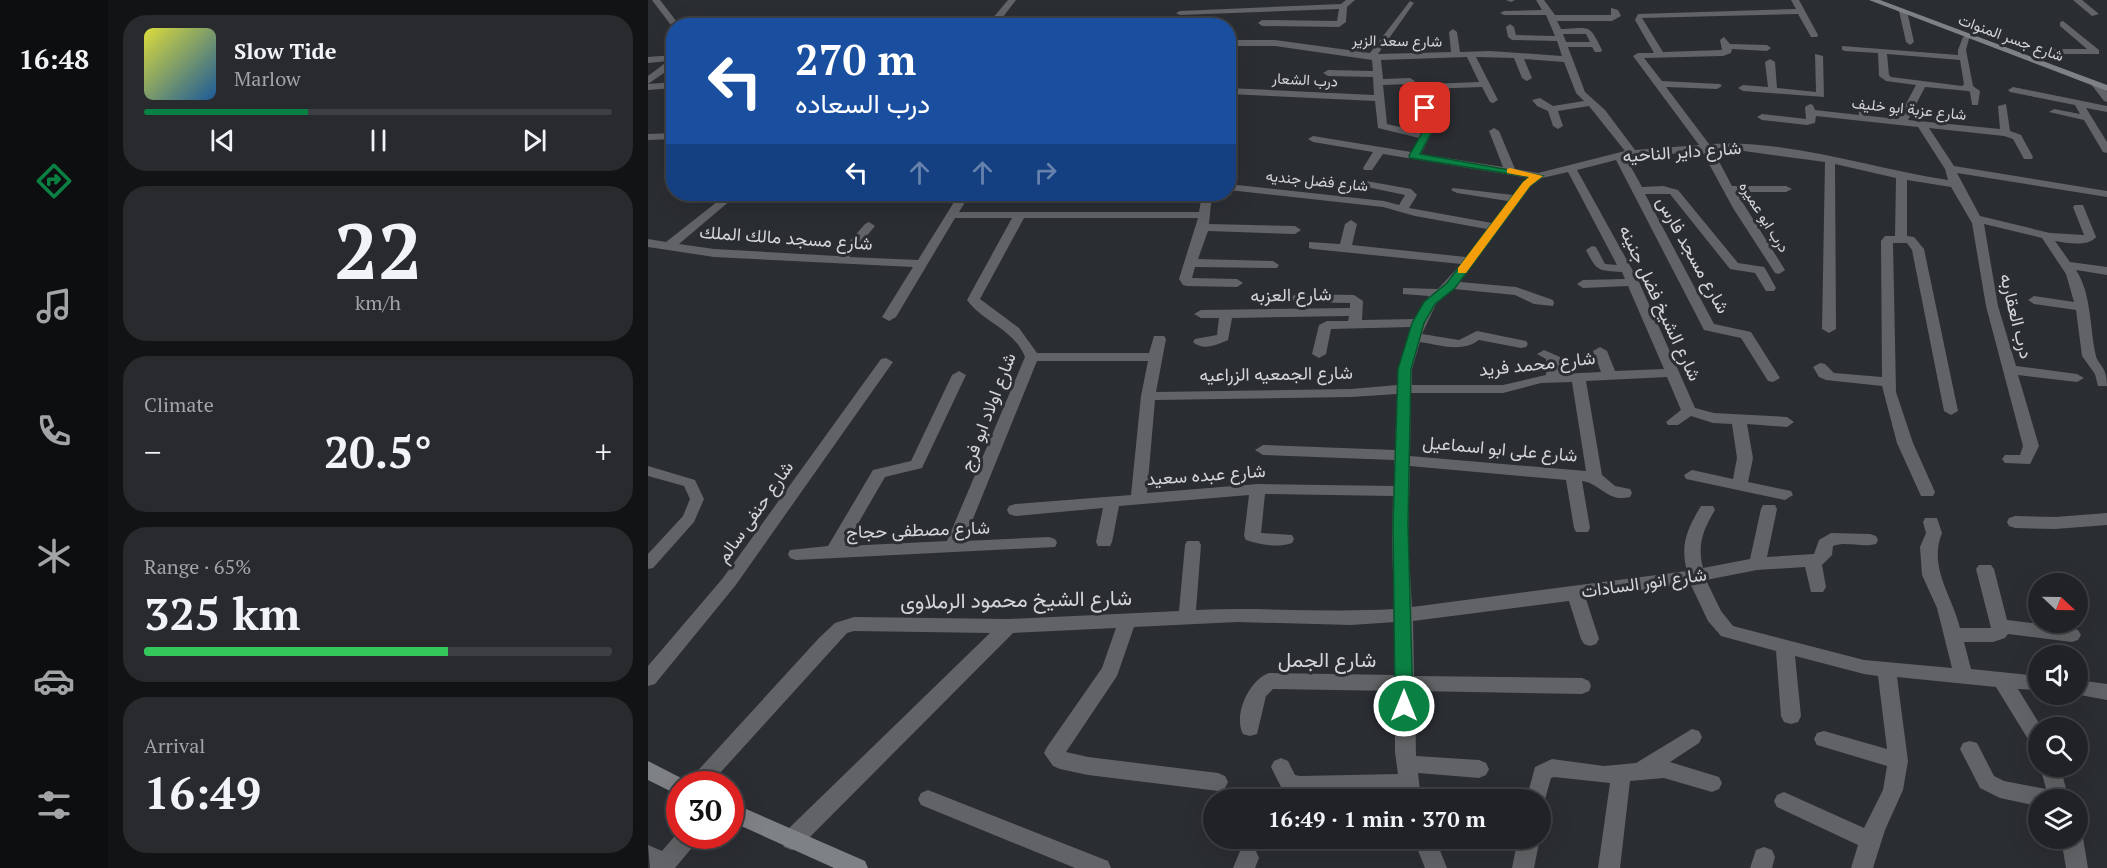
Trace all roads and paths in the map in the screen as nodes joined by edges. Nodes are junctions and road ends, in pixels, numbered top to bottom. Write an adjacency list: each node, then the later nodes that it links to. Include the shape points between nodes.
1 (656, 0): 23 (street, via 659,11)
2 (1012, 0): 24 (street)
3 (1281, 0): 12 (street)
4 (1540, 0): 22 (street, شارع مسجد فارس)
5 (1795, 0): 18 (street)
6 (1873, 0): 16 (street, شارع جسر المنوات)
7 (1895, 0): 41 (street, شارع جسر المنوات)
8 (2077, 0): 21 (street)
9 (1736, 1): 17 (street)
10 (1347, 3): 12 (street); 25 (street, via 1339,24)
11 (1410, 3): 48 (street)
12 (1286, 9): 13 (street)
13 (1266, 10): 20 (street); 25 (street)
14 (1614, 10): 22 (street, via 1617,16 1612,18)
15 (1714, 10): 17 (street); 28 (street); 45 (street, via 1640,18)
16 (1903, 11): 31 (street, شارع جسر المنوات); 33 (street)
17 (1742, 12): 18 (street)
18 (1801, 12): 30 (street)
19 (1504, 13): 22 (street)
20 (1180, 14)
21 (2095, 14)
22 (1550, 15): 32 (street, شارع مسجد فارس)
23 (667, 18)
24 (998, 18)
25 (1262, 23): 35 (street)
26 (2063, 24): 42 (street, via 2096,50)
27 (1510, 27): 32 (street, via 1512,37)
28 (1725, 27)
29 (1453, 32): 44 (street)
30 (1814, 35)
31 (1967, 37): 49 (street); 66 (street, شارع جسر المنوات)
32 (1560, 39): 32 (street, via 1597,47 1589,32); 50 (street, شارع مسجد فارس)
33 (1910, 42)
34 (1236, 43): 35 (street, شارع سعد الزير)
35 (1257, 43): 48 (street, شارع سعد الزير)
36 (1767, 48): 45 (street, via 1725,43 1728,51 1724,53)
37 (1845, 48): 39 (street)
38 (666, 51): 40 (street)
39 (1882, 51): 49 (street); 65 (street, via 1886,77)
40 (648, 52)
41 (2038, 52): 42 (street); 53 (street, شارع جسر المنوات)
42 (2088, 53): 53 (street, via 2097,60)
43 (1470, 54): 44 (street, شارع سعد الزير); 46 (street, شارع سعد الزير); 63 (street)
44 (1456, 55): 48 (street, شارع سعد الزير)
45 (1660, 55): 64 (street, درب ابو عميره, via 1638,56)
46 (1518, 56): 50 (street, شارع سعد الزير); 59 (street)
47 (1818, 56): 75 (street, via 1821,95)
48 (1374, 57): 58 (street)
49 (1963, 58): 69 (street)
50 (1566, 59): 81 (street, شارع مسجد فارس, via 1575,83)
51 (648, 60): 52 (street)
52 (666, 60)
53 (2060, 60): 57 (street, شارع جسر المنوات)
54 (1770, 62): 74 (street)
55 (666, 67): 61 (street)
56 (1328, 73): 58 (street)
57 (2107, 77)
58 (1378, 78): 60 (street); 76 (street)
59 (1527, 78)
60 (1410, 81)
61 (649, 82): 62 (street)
62 (666, 84)
63 (1486, 84): 68 (street); 78 (street)
64 (1658, 84): 67 (street); 102 (street, درب ابو عميره)
65 (1922, 84): 69 (street); 93 (street)
66 (2096, 84): 71 (street, شارع جسر المنوات); 77 (street)
67 (1716, 86)
68 (1429, 87)
69 (1968, 87): 80 (street, via 1975,91)
70 (1743, 88): 74 (street)
71 (2107, 88)
72 (2013, 90): 83 (street)
73 (1236, 91): 76 (street, درب الشعار)
74 (1773, 91): 75 (street)
75 (1809, 95): 89 (street)
76 (1379, 98): 99 (street, via 1382,126)
77 (2107, 99)
78 (1492, 100)
79 (1537, 100): 86 (street)
80 (1975, 102)
81 (1592, 103): 86 (street); 105 (street, شارع مسجد فارس)
82 (1863, 103): 92 (street)
83 (2078, 104): 87 (street); 91 (street)
84 (2003, 106): 97 (street)
85 (1425, 108): 99 (street)
86 (1552, 109): 95 (street)
87 (2107, 109)
88 (2054, 112): 91 (street)
89 (1811, 113): 90 (street, via 1811,121 1807,122); 92 (street, شارع عزبة ابو خليف)
90 (1762, 117)
91 (2087, 118): 104 (street)
92 (1864, 120): 93 (street, شارع عزبة ابو خليف)
93 (1901, 123): 94 (street, شارع عزبة ابو خليف)
94 (1922, 125): 97 (street, شارع عزبة ابو خليف); 111 (street, درب العقاربه)
95 (1558, 126)
96 (1494, 130): 112 (street)
97 (2005, 133): 107 (street, via 2017,137)
98 (666, 136): 100 (street)
99 (1426, 136): 106 (street)
100 (648, 137)
101 (1313, 139): 103 (street)
102 (1706, 148): 105 (street, شارع داير الناحيه); 108 (street, شارع داير الناحيه, via 1750,148); 118 (street, درب ابو عميره)
103 (1380, 150): 106 (street); 109 (street)
104 (2107, 150)
105 (1626, 154): 110 (street, شارع داير الناحيه); 121 (street, شارع مسجد فارس)
106 (1414, 156): 112 (street)
107 (2028, 157)
108 (1830, 159): 114 (street, شارع داير الناحيه); 167 (street)
109 (1368, 168)
110 (1571, 168): 113 (street, شارع داير الناحيه); 150 (street, شارع الشيخ فضل جنينه)
111 (1950, 169): 116 (street, درب العقاربه); 122 (street)
112 (1510, 171): 113 (street)
113 (1538, 176): 123 (street)
114 (1902, 176): 116 (street, شارع داير الناحيه); 138 (street)
115 (1366, 184): 128 (street, شارع فضل جنديه, via 1407,191 1411,195)
116 (1955, 184): 131 (street, درب العقاربه)
117 (1236, 188): 128 (street, شارع فضل جنديه)
118 (1729, 189): 119 (street); 151 (street, درب ابو عميره)
119 (1786, 189)
120 (1457, 190): 123 (street)
121 (1637, 190): 156 (street, via 1674,192 1734,266 1760,270); 185 (street, شارع مسجد فارس, via 1709,327 1746,335)
122 (2107, 194)
123 (1515, 199): 135 (street)
124 (724, 201): 141 (street)
125 (960, 201): 129 (street)
126 (1206, 201): 132 (street)
127 (2079, 207): 137 (street, via 2090,237)
128 (1401, 209): 135 (street, شارع فضل جنديه)
129 (951, 215): 130 (street); 147 (street)
130 (1020, 215): 132 (street); 175 (street, شارع اولاد ابو فرج, via 972,300 1010,327)
131 (1976, 219): 137 (street); 179 (street, درب العقاربه, via 1992,306)
132 (1204, 221): 136 (street); 146 (street)
133 (1351, 224): 142 (street)
134 (868, 226): 144 (street)
135 (1494, 227): 145 (street)
136 (1295, 230)
137 (2045, 234): 149 (street)
138 (1901, 238): 187 (street, via 1887,241); 192 (street, via 1910,240 1918,249)
139 (648, 243): 141 (street, شارع مسجد مالك الملك)
140 (1313, 245): 142 (street)
141 (669, 246): 144 (street, شارع مسجد مالك الملك, via 714,253)
142 (1345, 248): 145 (street)
143 (1592, 249): 150 (street, via 1601,267)
144 (840, 260): 147 (street, شارع مسجد مالك الملك)
145 (1469, 261): 157 (street)
146 (1191, 263): 148 (street); 154 (street, via 1187,282)
147 (921, 264): 165 (street)
148 (1273, 265)
149 (2066, 265): 152 (street); 162 (street)
150 (1626, 269): 153 (street, شارع الشيخ فضل جنينه)
151 (1779, 270)
152 (2107, 272)
153 (1633, 282): 155 (street); 180 (street, شارع الشيخ فضل جنينه)
154 (1237, 283)
155 (1583, 284)
156 (1770, 288)
157 (1446, 289): 158 (street); 161 (street, via 1516,291 1535,302); 168 (street, via 1430,302)
158 (1408, 291)
159 (1296, 298): 166 (street, via 1354,298)
160 (2034, 300): 162 (street)
161 (1548, 303)
162 (2082, 307): 188 (street, via 2089,356 2102,374)
163 (1201, 314): 164 (street, شارع العزبه)
164 (1226, 314): 166 (street, شارع العزبه); 170 (street, شارع العزبه, via 1223,337)
165 (889, 317)
166 (1355, 318): 168 (street); 173 (street, via 1327,325)
167 (1829, 329)
168 (1416, 330): 171 (street, via 1459,344 1478,336); 189 (street, via 1405,369)
169 (1159, 339): 176 (street)
170 (1200, 342)
171 (1521, 344)
172 (1600, 351): 182 (street)
173 (1319, 354)
174 (1544, 354): 183 (street, via 1553,357)
175 (1032, 357): 176 (street); 223 (street, شارع اولاد ابو فرج)
176 (1155, 357): 190 (street)
177 (886, 362): 245 (street, شارع حنفى سالم, via 729,582)
178 (1820, 367): 187 (street, via 1831,377)
179 (2011, 370): 186 (street); 198 (street, درب العقاربه, via 2031,446 2025,460)
180 (1672, 373): 182 (street, شارع محمد فريد); 191 (street, شارع الشيخ فضل جنينه)
181 (959, 375): 224 (street, شارع مصطفى حجاج, via 917,464 879,474)
182 (1610, 377): 184 (street, شارع محمد فريد)
183 (1553, 378): 184 (street, شارع محمد فريد); 189 (street, شارع محمد فريد, via 1503,389)
184 (1578, 378): 202 (street, شارع على ابو اسماعيل)
185 (1773, 378)
186 (2077, 378)
187 (1889, 382): 206 (street, via 1905,443)
188 (2103, 383)
189 (1404, 389): 190 (street, شارع الجمعيه الزراعيه); 197 (street)
190 (1148, 396): 209 (street)
191 (1689, 411): 193 (street, شارع الشيخ فضل جنينه); 194 (street)
192 (1951, 411)
193 (1739, 420): 195 (street, شارع الشيخ فضل جنينه); 203 (street, via 1745,458)
194 (1673, 422)
195 (1787, 422)
196 (1263, 450): 197 (street, شارع على ابو اسماعيل)
197 (1401, 458): 200 (street, شارع على ابو اسماعيل); 205 (street)
198 (2010, 459)
199 (648, 471): 227 (lane, via 690,483 697,500 689,518)
200 (1573, 475): 202 (street, شارع على ابو اسماعيل); 217 (street)
201 (1692, 475): 203 (street)
202 (1595, 477): 207 (street, شارع على ابو اسماعيل, via 1610,489)
203 (1740, 485): 208 (street)
204 (1258, 489): 205 (street, شارع عبده سعيد); 209 (street, شارع عبده سعيد); 218 (street, via 1252,536)
205 (1400, 491): 233 (street)
206 (1928, 492)
207 (1624, 493)
208 (1785, 495)
209 (1139, 499): 210 (street, شارع عبده سعيد)
210 (1112, 501): 212 (street, شارع عبده سعيد); 220 (street)
211 (1769, 509): 228 (street)
212 (1015, 510)
213 (1707, 510): 230 (street, via 1695,530 1691,550)
214 (2107, 519): 216 (street)
215 (1931, 522): 238 (street, via 1931,575)
216 (2015, 522)
217 (1582, 528)
218 (1286, 539)
219 (1870, 540): 226 (street, via 1831,539 1825,544 1824,555)
220 (1104, 542)
221 (1049, 543): 223 (street, شارع مصطفى حجاج)
222 (1193, 545): 234 (street)
223 (953, 548): 224 (street, شارع مصطفى حجاج)
224 (836, 552): 225 (street)
225 (796, 554)
226 (1813, 561): 228 (street, شارع انور السادات); 231 (street)
227 (648, 564)
228 (1756, 564): 230 (street, شارع انور السادات)
229 (1985, 569): 237 (street)
230 (1698, 577): 232 (street, شارع انور السادات); 241 (street, via 1718,624 1747,638)
231 (1817, 586)
232 (1575, 593): 233 (street, شارع انور السادات); 240 (street)
233 (1404, 615): 234 (street, شارع الشيخ محمود الرملاوى); 246 (street)
234 (1187, 617): 235 (street, شارع الشيخ محمود الرملاوى)
235 (1127, 621): 236 (street, شارع الشيخ محمود الرملاوى); 264 (street, via 1110,672 1054,753 1060,760 1088,766)
236 (1008, 626): 261 (street, شارع الشيخ محمود الرملاوى, via 854,624 841,628); 272 (street)
237 (2000, 626): 238 (street, via 1999,633 1993,635); 239 (street)
238 (1954, 635): 243 (street)
239 (2072, 635)
240 (1590, 639)
241 (1785, 648): 242 (street); 251 (street)
242 (1887, 671): 243 (street); 257 (street)
243 (1963, 676): 244 (street)
244 (2001, 678): 247 (street); 252 (street)
245 (648, 680)
246 (1404, 682): 248 (street, شارع الجمل); 253 (street, شارع الجمل, via 1269,681 1255,697); 265 (street)
247 (2028, 682)
248 (1582, 686)
249 (2088, 689): 250 (street)
250 (2107, 692)
251 (1791, 716)
252 (2028, 722)
253 (1250, 728)
254 (1692, 737): 262 (street)
255 (1824, 739): 257 (street)
256 (1970, 749): 268 (street, via 1987,782)
257 (1898, 761): 273 (street, via 1893,790)
258 (1281, 767): 265 (street, via 1288,781 1300,785)
259 (1479, 769): 265 (street)
260 (648, 770): 263 (street)
261 (710, 771)
262 (1631, 773): 266 (street, via 1664,769); 267 (street, via 1552,768 1542,773); 284 (street)
263 (666, 780)
264 (1218, 782)
265 (1409, 782)
266 (1712, 783)
267 (1538, 789)
268 (2028, 794)
269 (928, 799): 281 (street)
270 (1784, 801): 273 (street)
271 (744, 818): 272 (street)
272 (792, 840): 279 (street)
273 (1871, 841): 285 (street)
274 (673, 849): 278 (street)
275 (1428, 849): 282 (street)
276 (1527, 849): 283 (street)
277 (2074, 849): 286 (street)
278 (658, 862)
279 (831, 863): 280 (street)
280 (857, 868)
281 (1100, 868)
282 (1436, 868)
283 (1523, 868)
284 (1610, 868)
285 (1862, 868)
286 (2077, 868)

